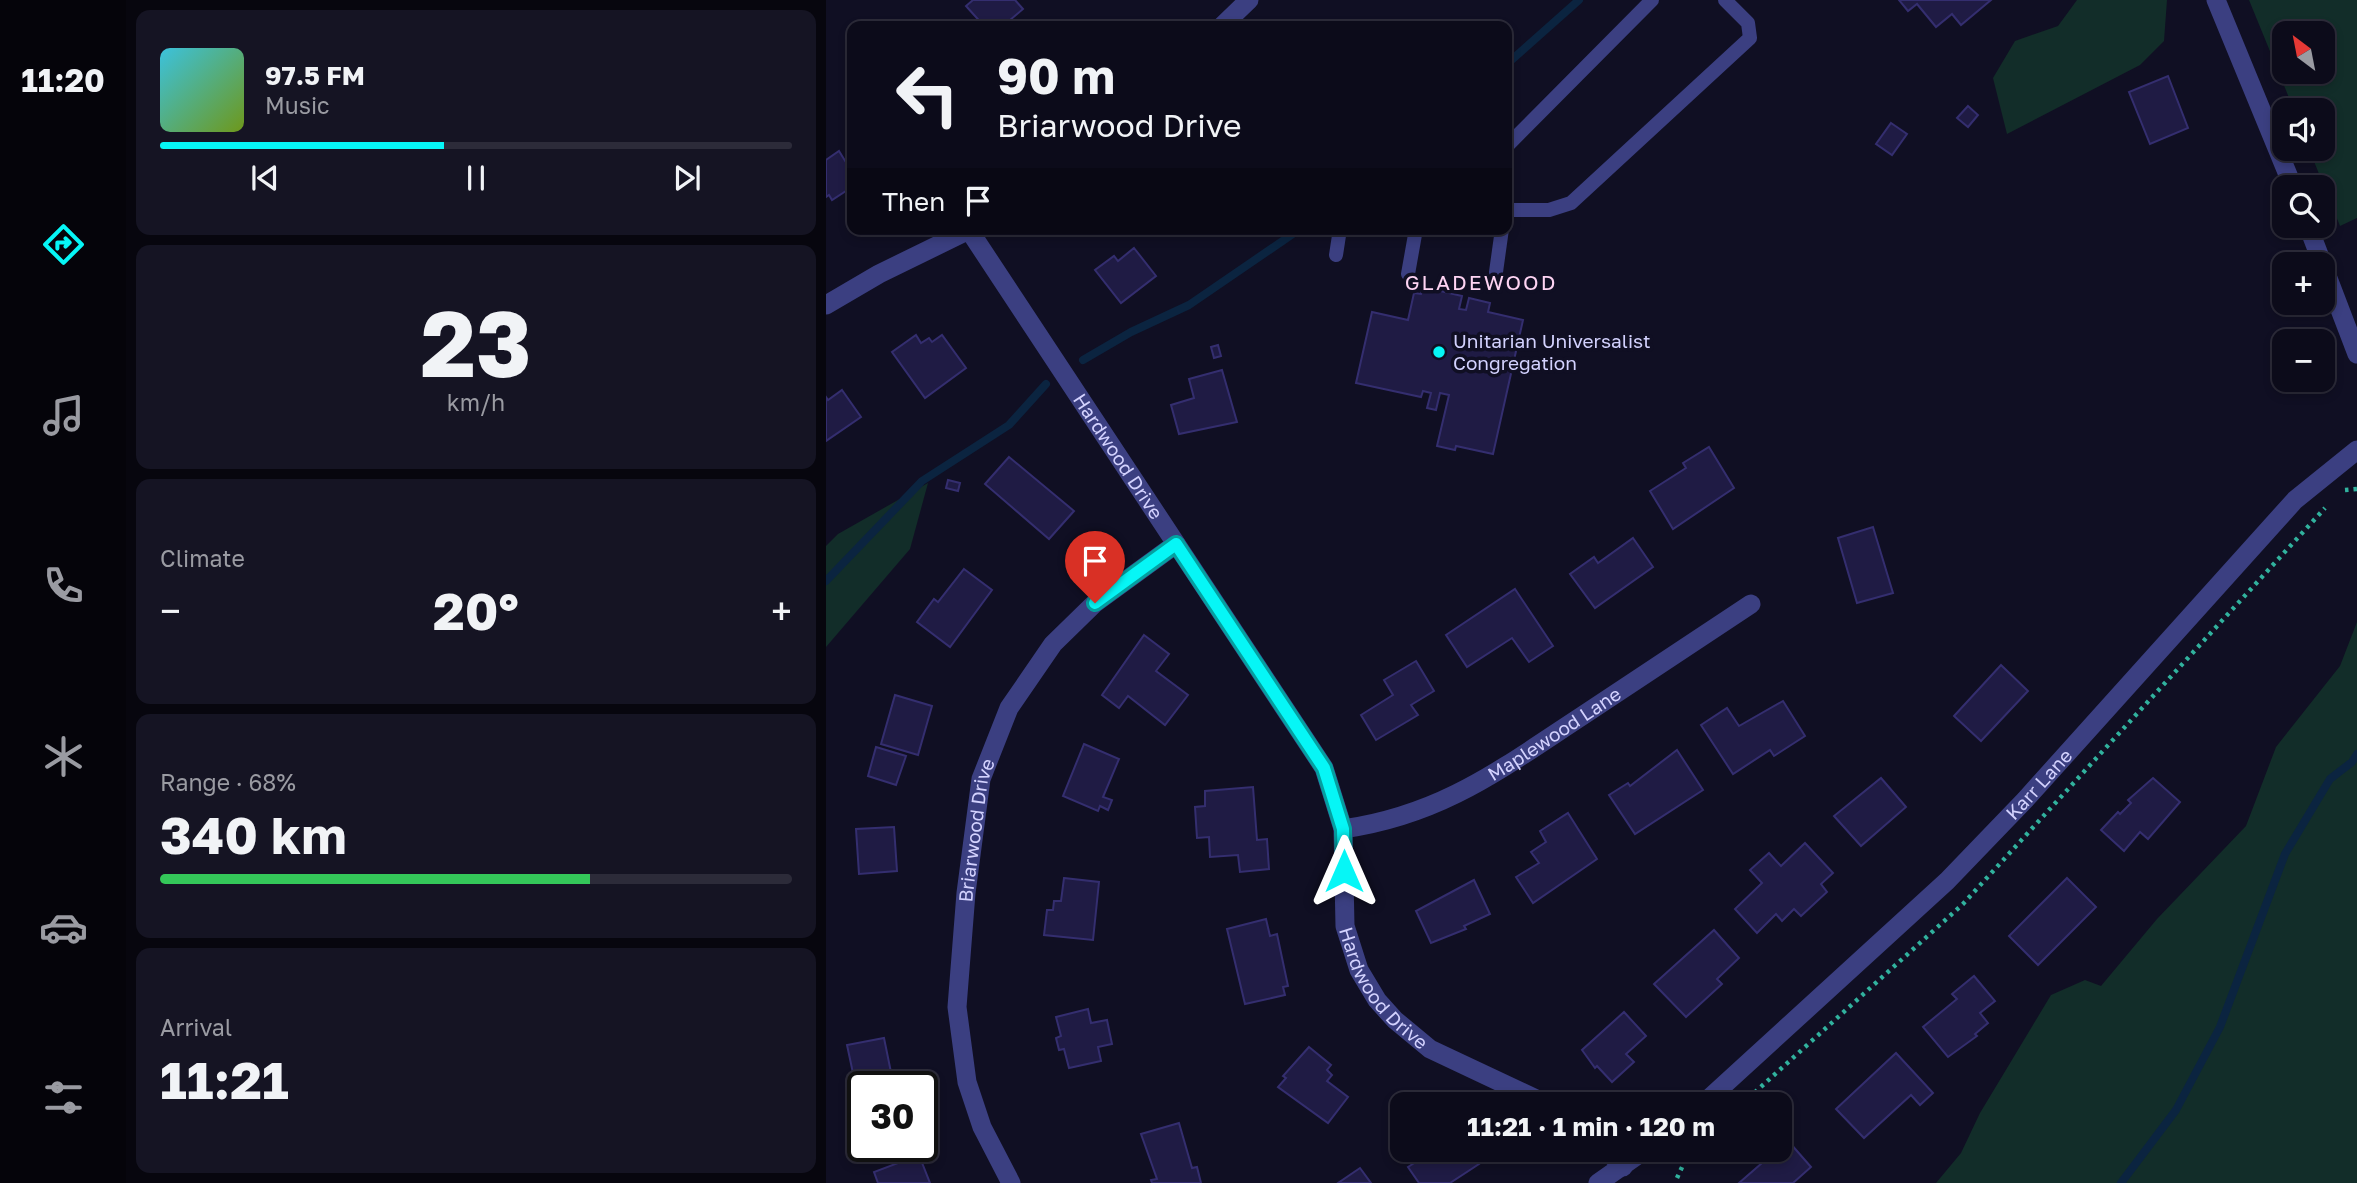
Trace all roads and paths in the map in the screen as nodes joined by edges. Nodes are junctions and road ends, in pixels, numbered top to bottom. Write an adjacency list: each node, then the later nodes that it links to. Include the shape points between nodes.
1 (1249, 0): 5 (street)
2 (1651, 0): 6 (lane)
3 (1725, 0): 8 (lane, via 1748,23 1750,38 1571,203 1549,210)
4 (2216, 0): 7 (street)
5 (1233, 21)
6 (1512, 141)
7 (2288, 175)
8 (1512, 210)
9 (960, 235): 18 (street)
10 (973, 235): 21 (street, Hardwood Drive)
11 (1339, 235): 15 (lane)
12 (1415, 235): 17 (lane)
13 (1501, 235): 16 (lane)
14 (2313, 238): 19 (street)
15 (1336, 255)
16 (1496, 272)
17 (1408, 274)
18 (826, 305)
19 (2357, 354)
20 (2357, 450): 25 (street, Karr Lane, via 2295,500 1947,881)
21 (1176, 544): 23 (street, Hardwood Drive, via 1324,768); 31 (street, Briarwood Drive, via 1095,603 1053,644 1009,708 981,779 958,978 958,1019 967,1082 982,1127)
22 (1751, 604): 23 (street, Maplewood Lane, via 1476,785 1414,813)
23 (1343, 829): 24 (street, Hardwood Drive, via 1345,926 1359,970 1377,1000 1430,1049)
24 (1521, 1092)
25 (1716, 1092)
26 (1618, 1162): 29 (street)
27 (1629, 1162): 29 (street)
28 (1684, 1162): 30 (path)
29 (1623, 1167): 32 (street)
30 (1677, 1178)
31 (1011, 1183)
32 (1598, 1183)

